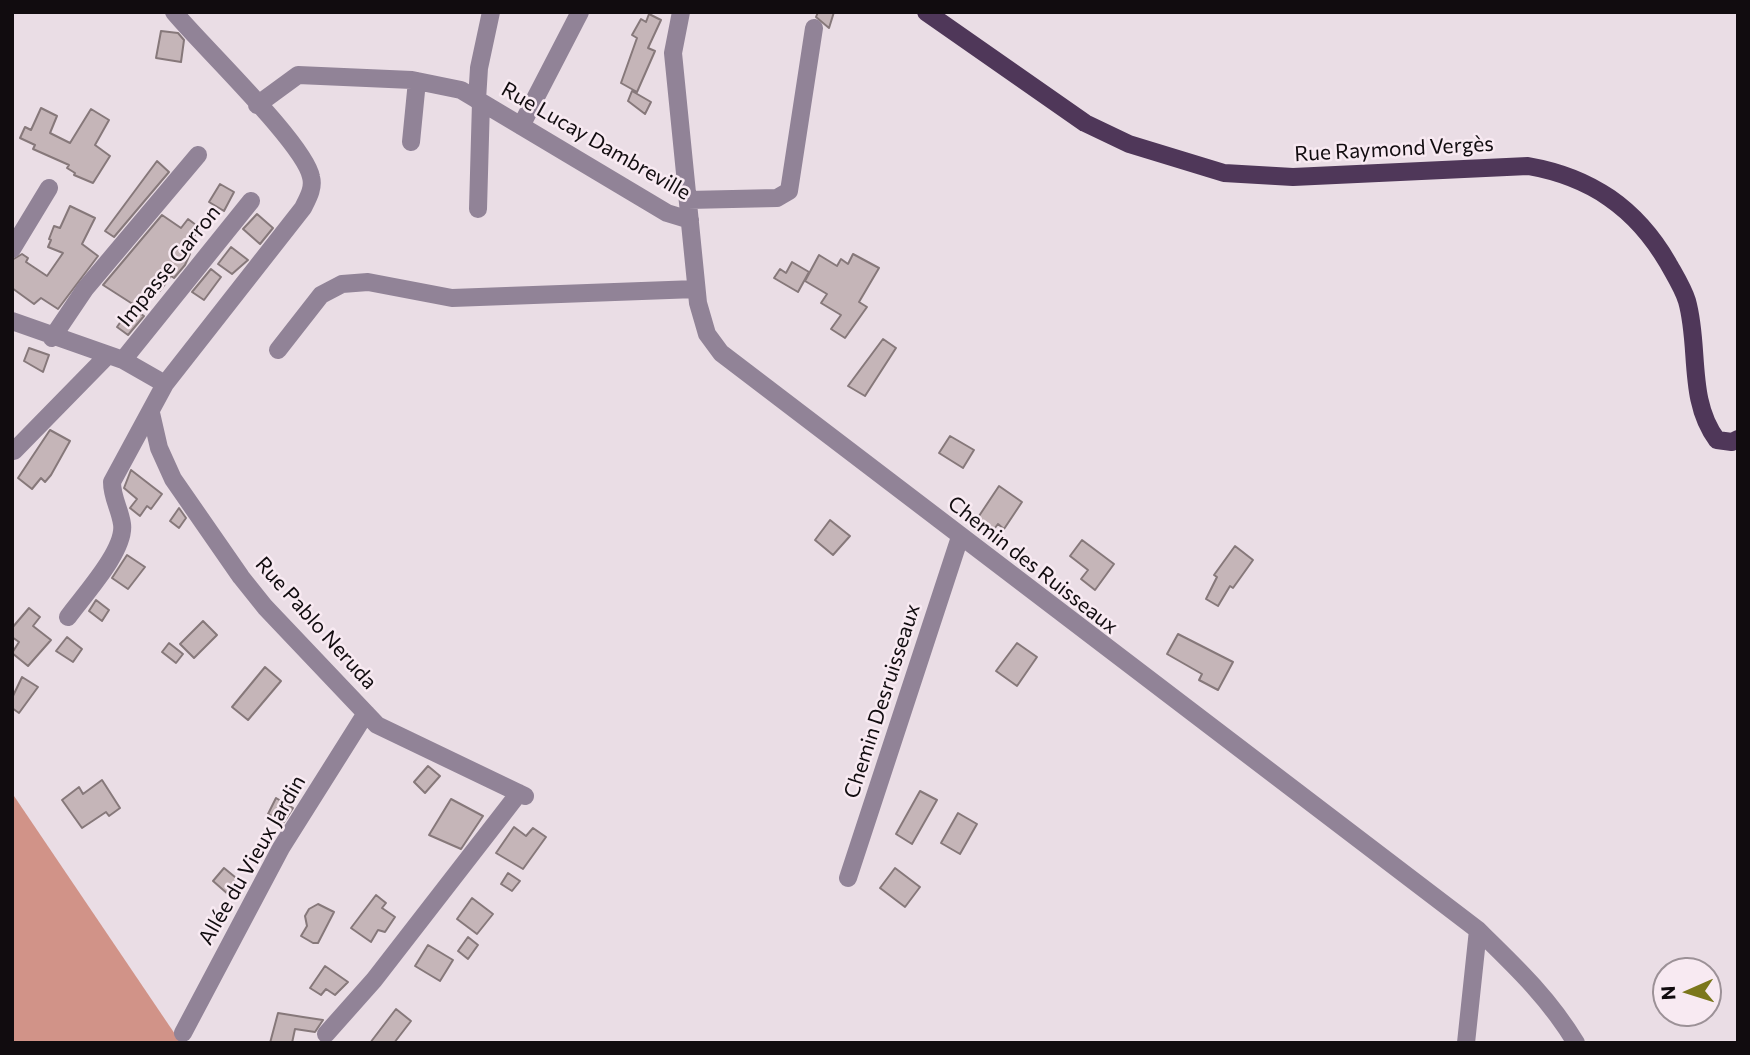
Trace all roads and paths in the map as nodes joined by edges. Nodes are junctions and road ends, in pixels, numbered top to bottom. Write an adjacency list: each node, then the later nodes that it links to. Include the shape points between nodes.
1 (174, 12): 9 (street)
2 (491, 12): 8 (street, via 479,68)
3 (580, 12): 10 (street)
4 (681, 12): 14 (street, Chemin des Ruisseaux, via 673,53)
5 (926, 12): 26 (main road, Rue Raymond Vergès, via 1085,123 1129,144 1224,173 1293,177 1528,166 1588,184 1628,209 1674,274 1687,300 1700,408 1717,440)
6 (814, 28): 14 (street, via 789,191 777,198)
7 (417, 81): 8 (street, Rue Lucay Dambreville, via 461,90); 9 (street, Rue Lucay Dambreville, via 298,75); 11 (street)
8 (479, 101): 10 (street, Rue Lucay Dambreville); 16 (street, Rue Lucay Dambreville)
9 (257, 105): 24 (street, via 303,160 312,187 303,208)
10 (522, 125): 17 (street, Rue Lucay Dambreville, via 667,213)
11 (411, 142)
12 (198, 155): 21 (street, via 85,289)
13 (49, 188): 18 (street)
14 (688, 200): 17 (street, Chemin des Ruisseaux)
15 (251, 201): 23 (street, Impasse Garron)
16 (478, 209)
17 (690, 220): 19 (street, Chemin des Ruisseaux)
18 (12, 249)
19 (696, 289): 22 (street, via 452,298 368,282 342,284 321,295); 28 (street, Chemin des Ruisseaux, via 707,334 721,352)
20 (12, 321): 21 (street)
21 (52, 338): 23 (street)
22 (278, 350)
23 (115, 358): 24 (street); 27 (street, Impasse Garron)
24 (165, 384): 25 (street)
25 (151, 413): 29 (street, via 112,482 122,524 118,549); 30 (street, Rue Pablo Neruda, via 173,479 242,577)
26 (1735, 441)
27 (14, 451)
28 (960, 537): 31 (street, Chemin Desruisseaux); 32 (street, Chemin des Ruisseaux)
29 (68, 617)
30 (366, 713): 33 (street, Allée du Vieux Jardin, via 281,848); 34 (street, Rue Pablo Neruda, via 377,726 522,794)
31 (848, 878)
32 (1478, 930): 35 (street); 36 (street, Chemin des Ruisseaux, via 1531,981)
33 (183, 1033)
34 (326, 1034)
35 (1466, 1043)
36 (1576, 1043)

